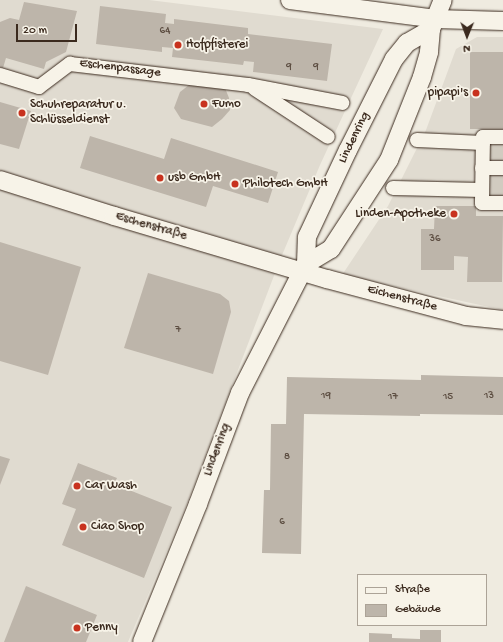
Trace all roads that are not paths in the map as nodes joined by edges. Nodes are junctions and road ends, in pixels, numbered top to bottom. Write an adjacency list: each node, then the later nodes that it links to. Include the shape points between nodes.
1 (290, 0): 4 (street)
2 (443, 0): 4 (street)
3 (503, 21): 4 (street)
4 (434, 24): 18 (street, via 422,77 389,160 331,249); 18 (street, Lindenring, via 407,43 394,59 307,237)
5 (0, 75): 6 (street, Eschenpassage, via 39,87 70,64)
6 (248, 85): 7 (street, Eschenpassage); 8 (street, Eschenpassage)
7 (342, 103)
8 (328, 137)
9 (503, 137): 11 (street, via 483,137)
10 (417, 140): 11 (street)
11 (483, 143): 12 (street)
12 (482, 168): 13 (street); 16 (street)
13 (503, 168)
14 (0, 180): 18 (street, Eschenstraße, via 114,216)
15 (394, 188): 16 (street)
16 (482, 190): 17 (street, via 482,203)
17 (503, 203)
18 (304, 268): 19 (street, Eichenstraße, via 466,316); 20 (street, Lindenring, via 240,393)
19 (503, 320)
20 (142, 642)

